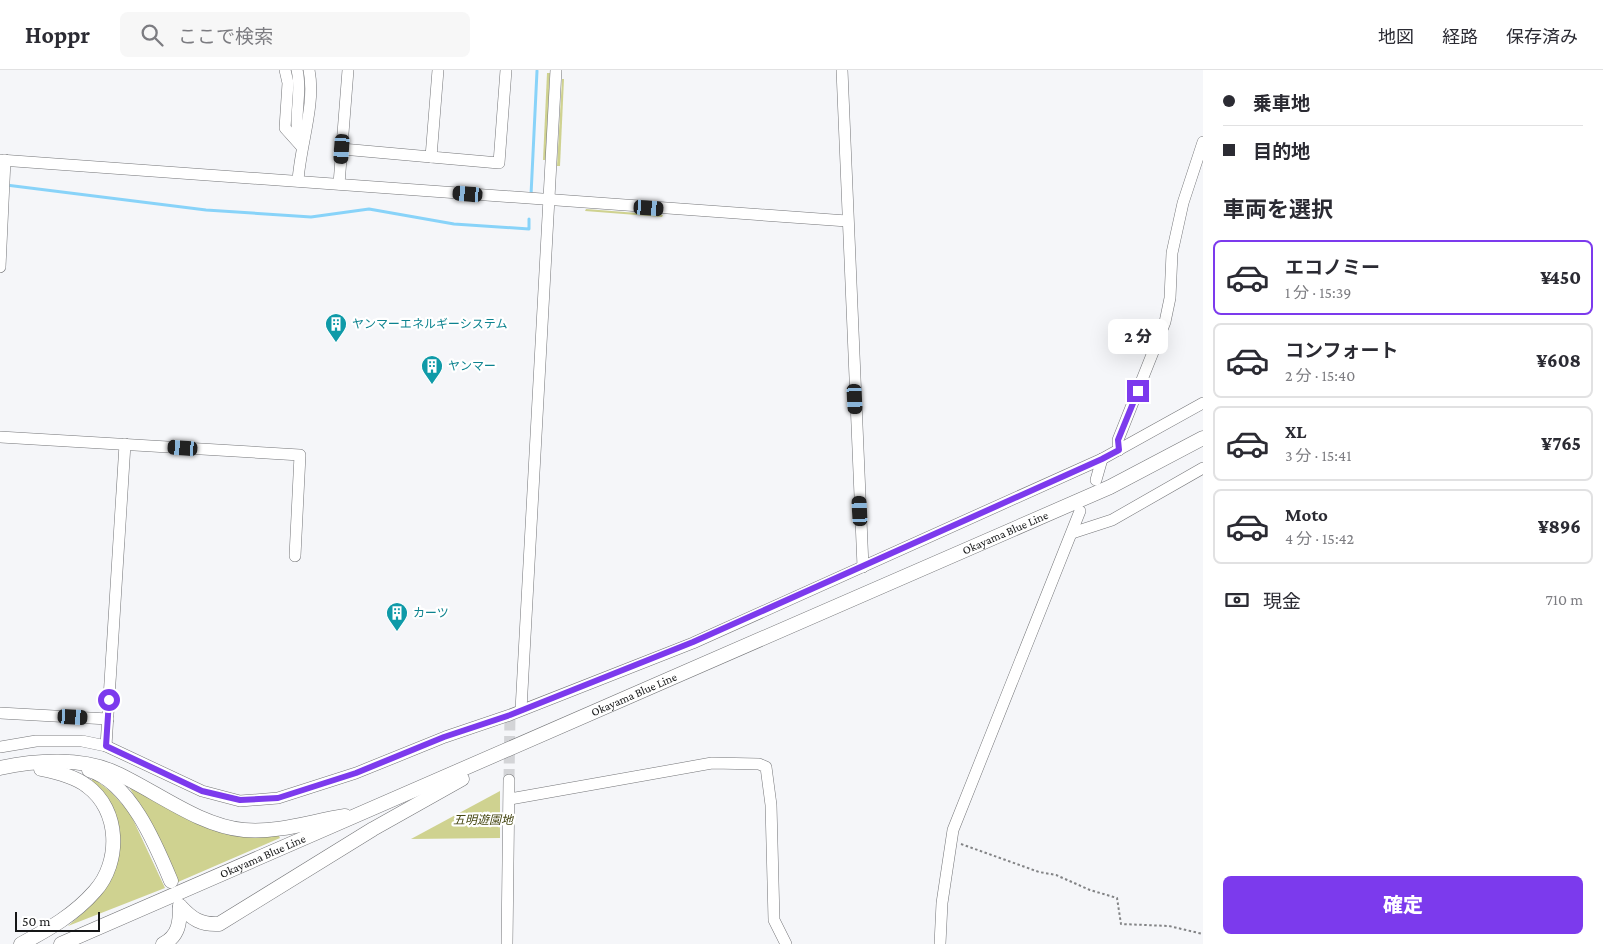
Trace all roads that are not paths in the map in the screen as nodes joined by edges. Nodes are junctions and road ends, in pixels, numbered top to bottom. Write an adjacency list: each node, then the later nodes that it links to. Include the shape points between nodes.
1 (285, 70): 10 (street, via 288,83 285,128)
2 (296, 70): 10 (street, via 295,129)
3 (309, 70): 10 (street)
4 (348, 70): 11 (street)
5 (438, 70): 12 (street)
6 (506, 70): 12 (street, via 499,163)
7 (556, 70): 16 (street)
8 (842, 70): 17 (street)
9 (1203, 142): 23 (street, via 1183,203 1172,253 1166,322 1118,440)
10 (302, 147): 14 (street)
11 (342, 149): 12 (street); 15 (street)
12 (431, 157)
13 (2, 160): 14 (street); 18 (street)
14 (298, 181): 15 (street)
15 (339, 184): 16 (street)
16 (549, 201): 17 (street); 31 (street)
17 (847, 222): 30 (street)
18 (0, 267)
19 (1203, 403): 23 (street)
20 (0, 437): 22 (street)
21 (1203, 438): 34 (main road, Okayama Blue Line, via 1110,487)
22 (125, 444): 29 (street, via 300,455); 33 (street)
23 (1119, 450): 24 (street)
24 (1102, 459): 26 (street); 30 (street)
25 (1203, 468): 28 (street, via 1112,520)
26 (1096, 480)
27 (1080, 511): 28 (street)
28 (1072, 533): 49 (street, via 953,830 942,903)
29 (295, 556)
30 (863, 567): 31 (street, via 693,642)
31 (521, 710): 35 (street, via 356,773 278,798 240,800 202,791)
32 (0, 714): 33 (street)
33 (108, 719): 35 (street)
34 (532, 740): 42 (main road, Okayama Blue Line); 46 (main road, via 373,829 219,924 208,925 192,919 180,906 176,933)
35 (106, 746): 36 (street, via 63,740)
36 (0, 747)
37 (64, 763): 38 (main road); 42 (main road, via 115,772 182,809 244,830 293,828 322,819); 43 (main road, via 92,771 122,793 144,825)
38 (18, 764): 39 (main road); 44 (main road, via 59,772 87,786 102,803 112,822 114,844 110,865 96,890 66,919)
39 (0, 768)
40 (509, 780): 41 (street)
41 (510, 799): 47 (street); 48 (street, via 712,763 766,767 771,805 774,920)
42 (366, 812): 45 (main road, Okayama Blue Line)
43 (171, 881)
44 (21, 944)
45 (62, 944)
46 (163, 944)
47 (507, 944)
48 (786, 944)
49 (940, 944)

